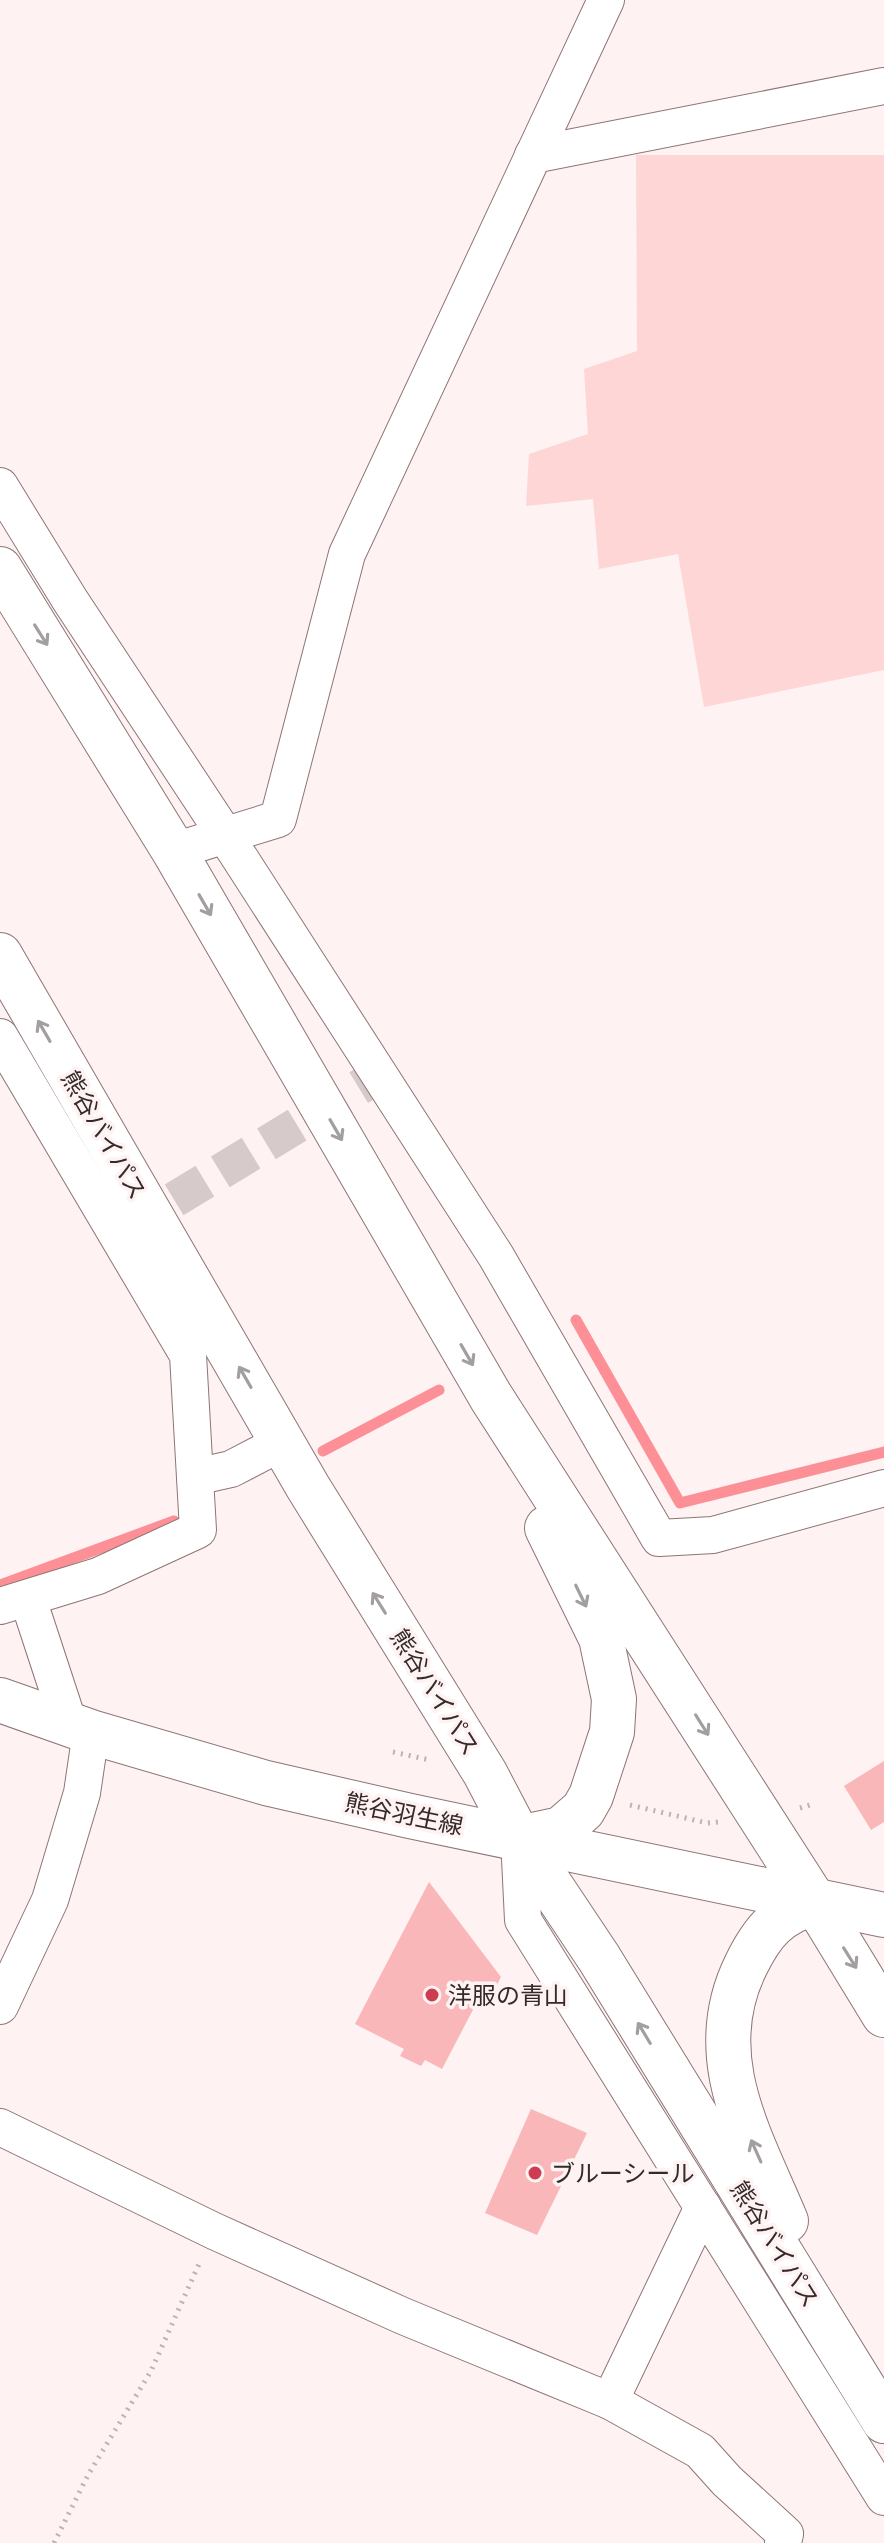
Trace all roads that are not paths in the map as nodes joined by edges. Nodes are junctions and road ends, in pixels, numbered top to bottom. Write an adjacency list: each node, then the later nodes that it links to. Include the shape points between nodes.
1 (606, 0): 3 (street)
2 (884, 86): 3 (street)
3 (533, 155): 6 (street, via 347,554 278,819)
4 (0, 486): 6 (street)
5 (0, 569): 7 (main road, one-way to 7)
6 (225, 835): 7 (street); 13 (street, via 496,1256 659,1538 713,1535)
7 (174, 851): 10 (main road, one-way to 10)
8 (0, 955): 11 (main road, 熊谷バイパス, one-way to 8)
9 (0, 1037): 12 (street, via 188,1355)
10 (491, 1397): 17 (main road, one-way to 17, via 535,1504 601,1638 614,1699 612,1732 583,1810 561,1829); 18 (main road, one-way to 18)
11 (283, 1442): 12 (street, via 231,1469); 17 (main road, 熊谷バイパス, one-way to 11, via 485,1773)
12 (195, 1477): 14 (street, via 198,1530 98,1576)
13 (884, 1488)
14 (14, 1602): 16 (street)
15 (0, 1700): 16 (main road, 熊谷羽生線)
16 (80, 1728): 17 (main road, 熊谷羽生線, via 266,1783); 20 (street, via 82,1793 50,1900)
17 (519, 1838): 18 (main road, 熊谷羽生線); 23 (street, via 523,1920); 24 (main road, 熊谷バイパス, one-way to 17)
18 (815, 1902): 19 (main road, 熊谷羽生線); 21 (main road, one-way to 21); 24 (main road, one-way to 18, via 741,2117 728,2041 731,2009 752,1952 776,1920)
19 (884, 1915)
20 (0, 2006)
21 (884, 2015)
22 (0, 2127): 25 (street, via 403,2316)
23 (703, 2207): 25 (street); 27 (street)
24 (842, 2352): 26 (main road, 熊谷バイパス)
25 (610, 2401): 28 (street, via 700,2451 785,2534)
26 (884, 2421)
27 (884, 2497)
28 (783, 2543)

